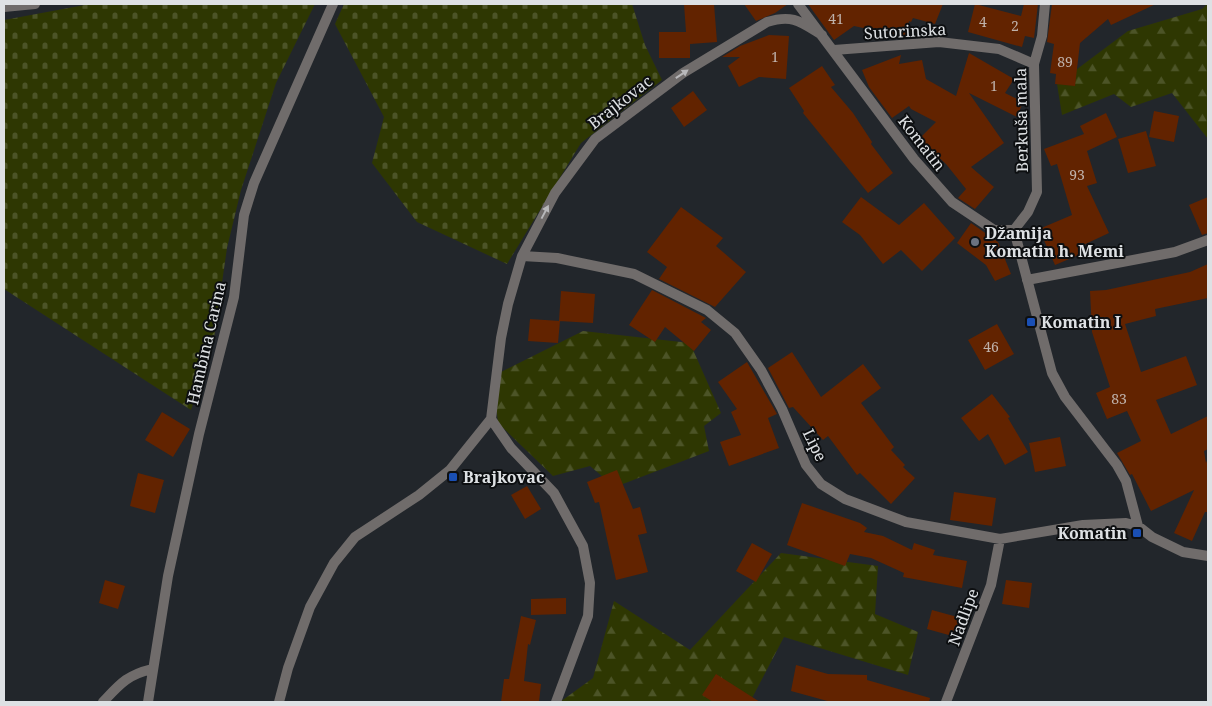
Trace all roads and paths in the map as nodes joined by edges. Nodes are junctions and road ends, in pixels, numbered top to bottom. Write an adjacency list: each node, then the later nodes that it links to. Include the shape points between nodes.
1 (35, 4): 5 (street)
2 (333, 4): 17 (street, Hambina Carina, via 254,182 244,215 234,297 199,434 168,576)
3 (798, 4): 6 (street, Komatin)
4 (1045, 4): 8 (street, Berkuša mala, via 1042,36)
5 (4, 7)
6 (822, 35): 7 (street, Komatin); 11 (street, Brajkovac, one-way to 6, via 555,193 595,139 635,107 682,73 767,22 782,17 800,21)
7 (834, 50): 8 (street, Sutorinska, via 939,42 999,49); 9 (street, Komatin, via 914,159 952,202 994,230)
8 (1034, 64): 9 (street, Berkuša mala, via 1036,192 1028,212)
9 (1014, 230): 12 (street)
10 (1208, 240): 12 (street, via 1175,252)
11 (522, 256): 13 (street, Brajkovac, via 501,338); 15 (street, Lipe, via 557,258 634,274 707,310 735,333 761,370 806,465 821,484 845,499 906,522)
12 (1027, 280): 14 (street, via 1052,373 1065,397 1126,481)
13 (491, 419): 20 (street, via 450,470 419,495 355,537 334,563 310,607); 21 (street, via 511,448 554,493 583,546 590,583 588,616)
14 (1138, 526): 15 (street, Lipe, via 1126,523 1083,524); 16 (street, via 1169,547 1196,556)
15 (1000, 539): 22 (street, Nadlipe, via 991,585)
16 (1208, 556)
17 (152, 669): 18 (street, via 126,678); 19 (street, Hambina Carina)
18 (103, 702)
19 (148, 702)
20 (279, 702)
21 (556, 702)
22 (946, 702)

